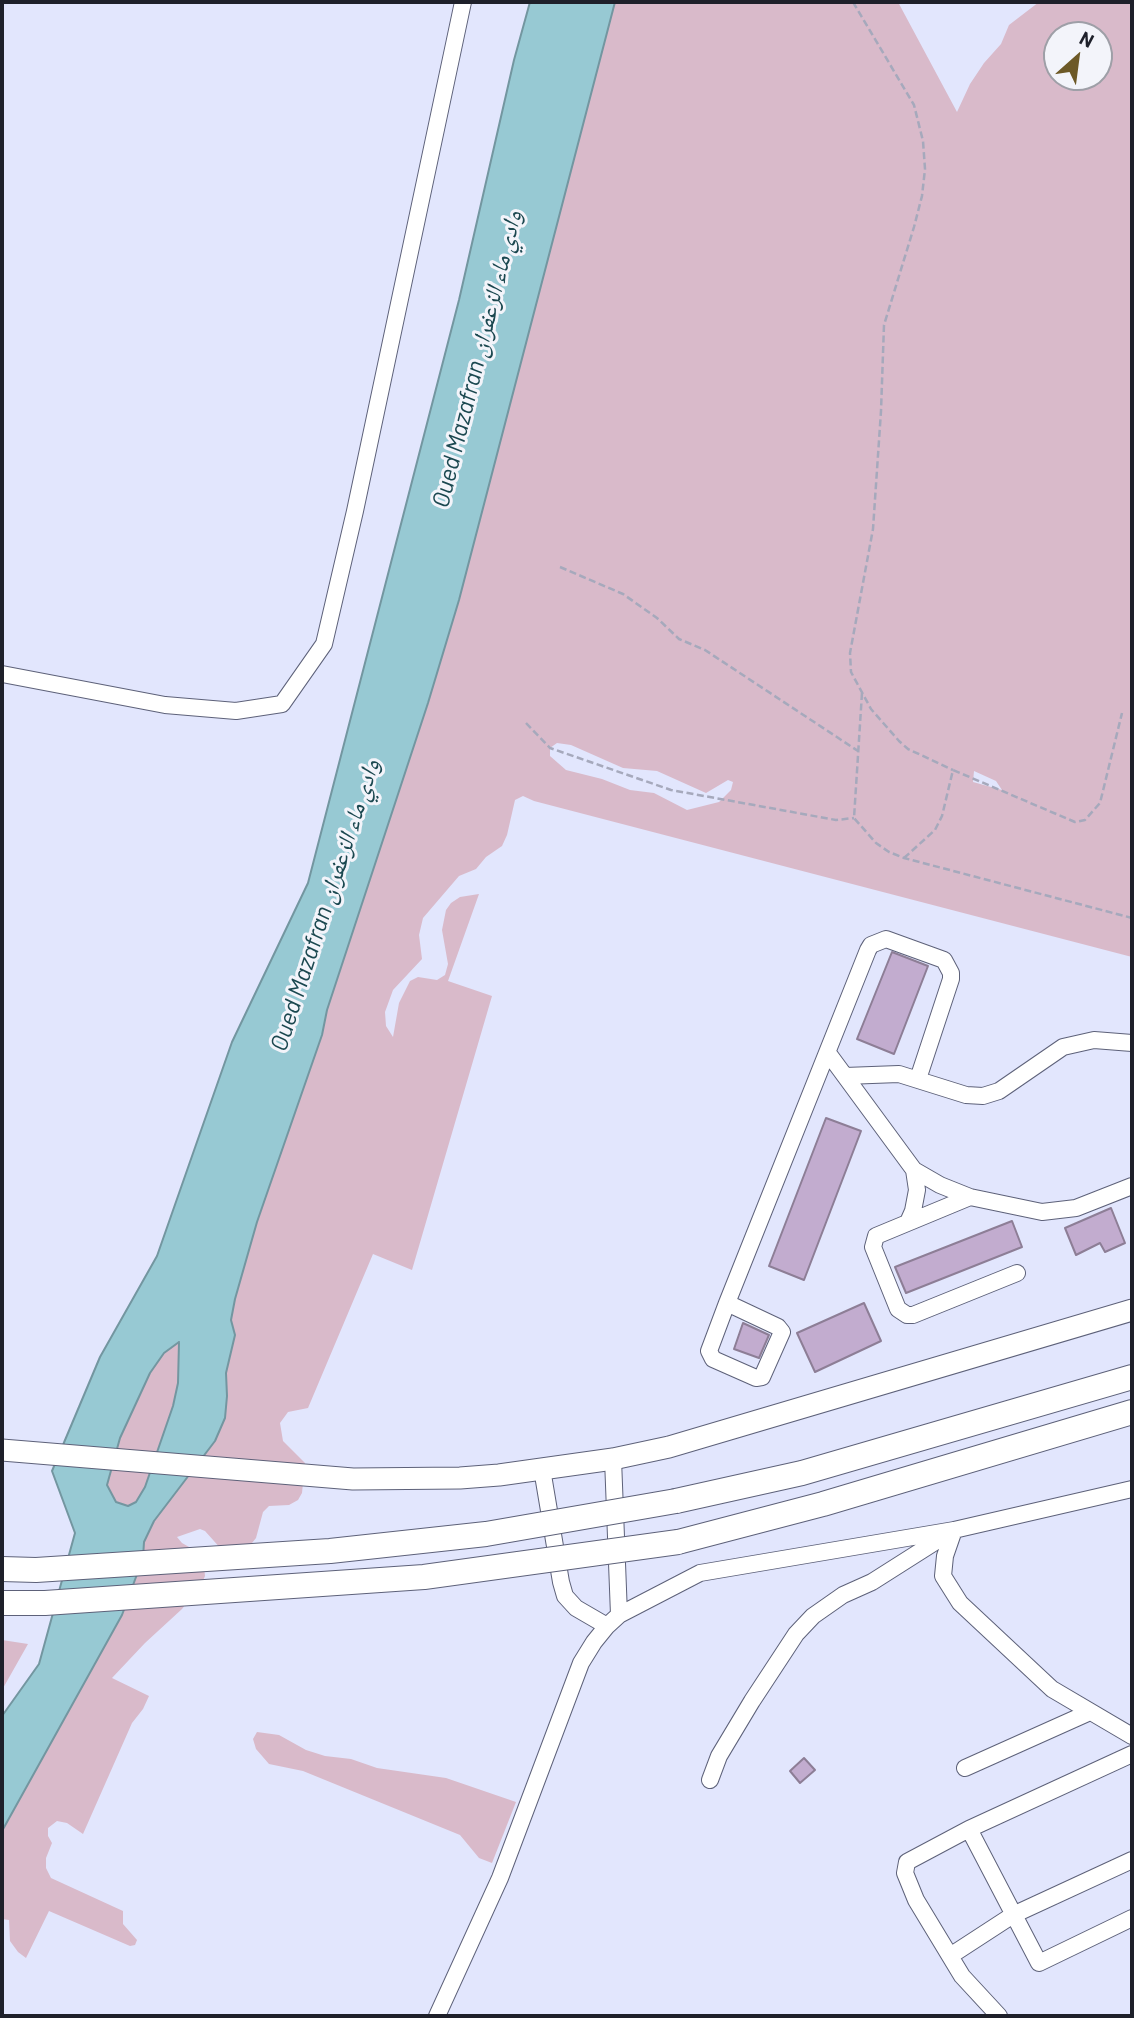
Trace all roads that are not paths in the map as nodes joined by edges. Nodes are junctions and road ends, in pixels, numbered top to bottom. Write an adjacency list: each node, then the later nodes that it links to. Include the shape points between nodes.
1 (463, 2): 2 (street, via 324,644 282,704 236,711 165,705)
2 (2, 674)
3 (1132, 1043): 6 (street, via 1094,1040 1063,1047 999,1091 983,1096 965,1095)
4 (828, 1053): 5 (street); 6 (street, via 868,950 886,939 944,960 951,973); 12 (street)
5 (845, 1076): 6 (street, via 889,1073); 7 (street)
6 (918, 1079)
7 (914, 1170): 9 (street); 10 (street, via 917,1191)
8 (1132, 1186): 9 (street, via 1059,1211 1042,1212)
9 (970, 1197): 10 (street)
10 (909, 1220): 11 (street, via 879,1233 873,1243 902,1313 913,1315)
11 (1017, 1273)
12 (727, 1303): 12 (street, via 782,1332 762,1377 710,1357)
13 (1132, 1310): 17 (main road)
14 (1132, 1377): 21 (highway, bridge, via 802,1473 676,1501 486,1534 330,1552)
15 (1132, 1412): 22 (highway, bridge, via 678,1542 424,1577)
16 (2, 1450): 18 (main road, via 364,1479 460,1478)
17 (612, 1459): 18 (main road); 23 (street)
18 (542, 1469): 23 (street, via 565,1597 576,1608)
19 (1132, 1489): 20 (street)
20 (954, 1530): 23 (street, via 700,1573); 24 (street, via 943,1576 960,1603 1052,1689); 28 (street, via 813,1616 751,1701)
21 (2, 1569)
22 (2, 1603)
23 (613, 1621): 34 (street, via 581,1663 500,1878)
24 (1090, 1712): 25 (street); 27 (street)
25 (1132, 1736)
26 (1132, 1754): 29 (street)
27 (965, 1768)
28 (710, 1780)
29 (969, 1829): 31 (street); 33 (street, via 907,1862 905,1873)
30 (1132, 1860): 31 (street)
31 (1013, 1915): 32 (street, via 1039,1962); 33 (street)
32 (1132, 1918)
33 (950, 1956): 35 (street)
34 (437, 2016)
35 (999, 2016)

